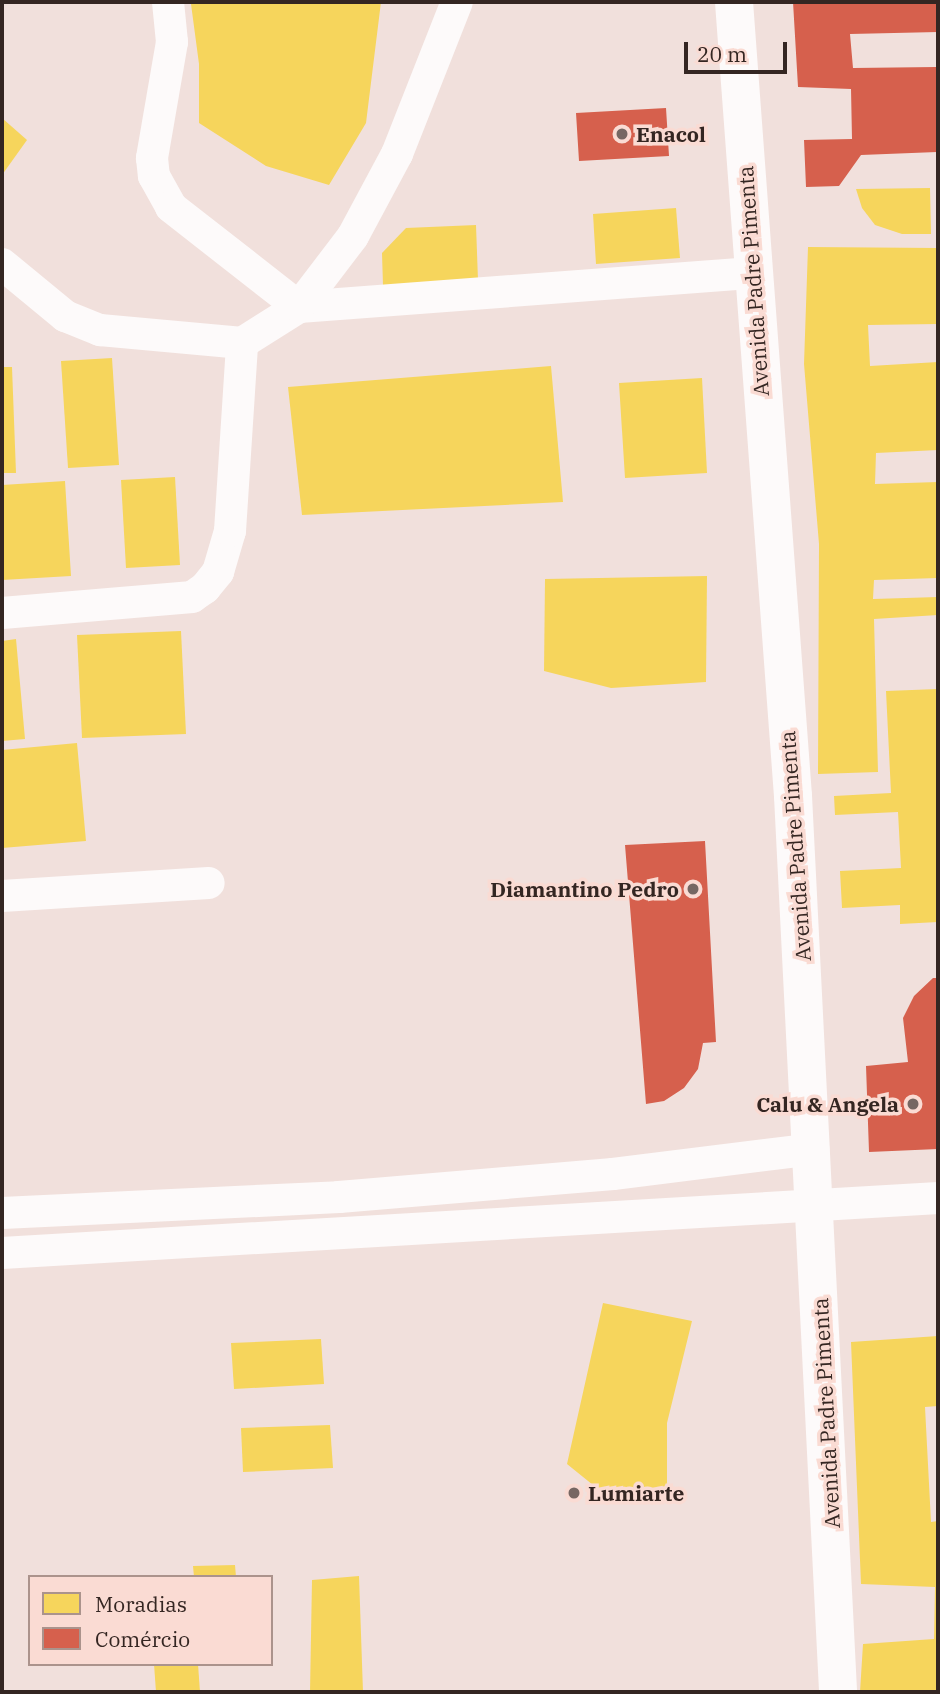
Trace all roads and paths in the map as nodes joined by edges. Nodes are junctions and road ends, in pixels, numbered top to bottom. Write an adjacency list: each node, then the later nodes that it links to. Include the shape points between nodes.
1 (168, 2): 6 (street, via 172,42 152,158 153,176 171,207)
2 (457, 2): 6 (street, via 397,154 353,236)
3 (734, 2): 5 (main road, Avenida Padre Pimenta)
4 (2, 264): 7 (street, via 65,316 100,330)
5 (753, 273): 6 (street); 11 (main road, Avenida Padre Pimenta, via 793,796)
6 (299, 307): 7 (street)
7 (242, 343): 8 (street, via 230,531 218,572 205,588 192,597)
8 (2, 613)
9 (209, 883): 10 (street)
10 (2, 895)
11 (813, 1149): 13 (main road, Avenida Padre Pimenta); 14 (street, via 612,1174 339,1197)
12 (938, 1198): 13 (street)
13 (817, 1203): 15 (street, via 599,1221); 16 (main road, Avenida Padre Pimenta)
14 (2, 1213)
15 (2, 1253)
16 (838, 1692)

